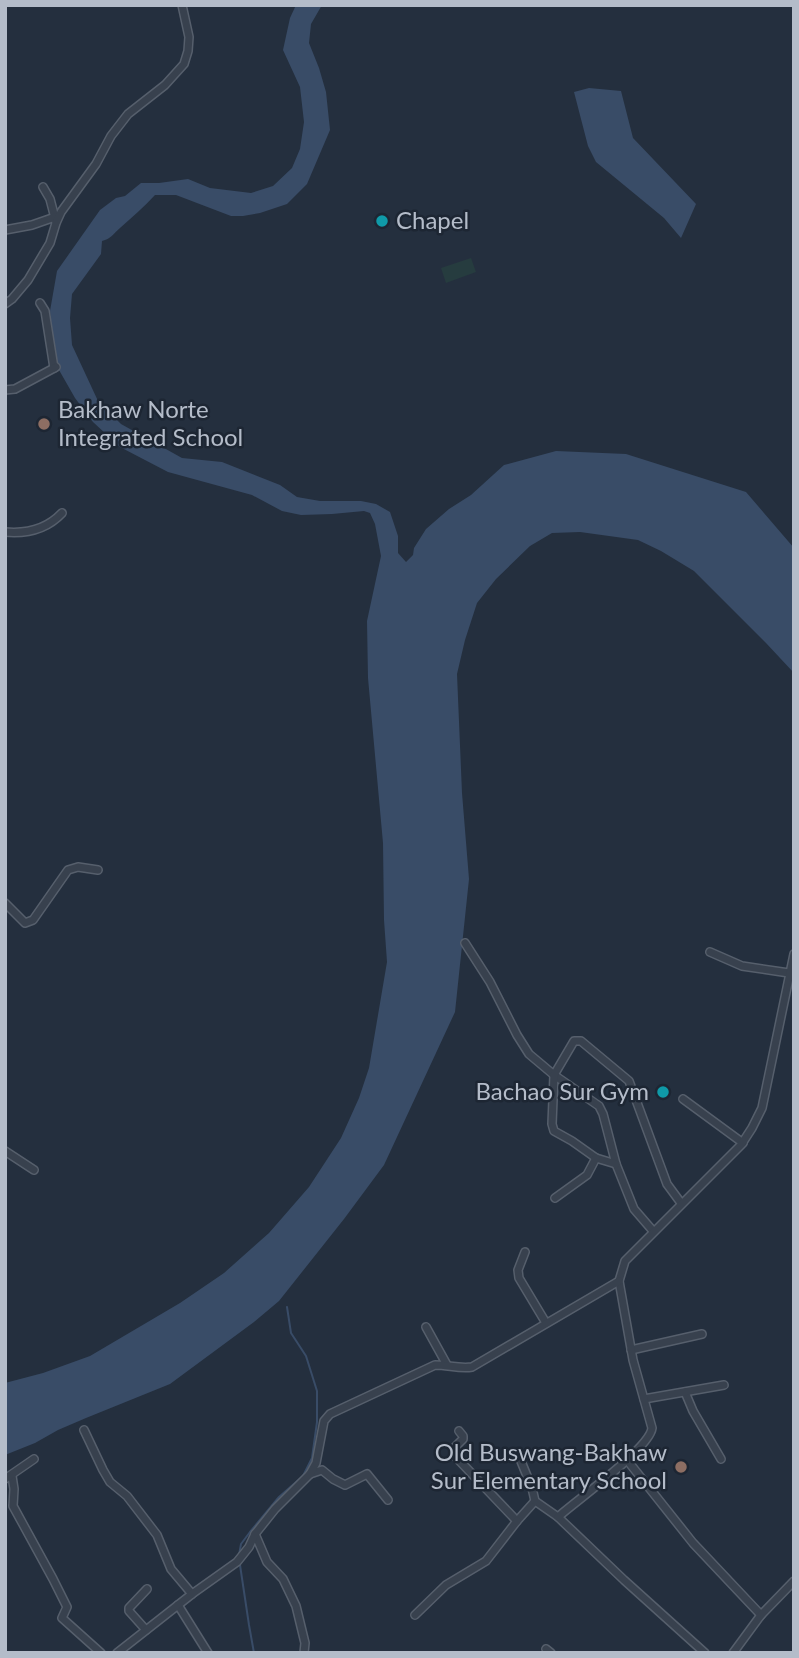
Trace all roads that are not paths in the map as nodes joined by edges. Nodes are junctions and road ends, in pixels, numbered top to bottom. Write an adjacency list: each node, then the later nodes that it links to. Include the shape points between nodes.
1 (182, 5): 3 (street, via 189,37 184,64 128,114)
2 (43, 187): 3 (street)
3 (55, 220): 4 (street); 6 (street, via 50,243 29,280)
4 (5, 230)
5 (40, 303): 7 (street, via 55,368)
6 (5, 304)
7 (5, 390)
8 (62, 513): 9 (street, via 32,531)
9 (5, 532)
10 (98, 870): 11 (street, via 68,870 29,923)
11 (5, 903)
12 (465, 943): 16 (street, via 529,1054)
13 (710, 952): 15 (street, via 742,966)
14 (794, 954): 15 (street)
15 (789, 973): 18 (street, via 762,1108)
16 (554, 1075): 20 (street, via 554,1130); 21 (street, via 599,1107); 24 (street, via 578,1040 629,1081 667,1184)
17 (683, 1099): 18 (street)
18 (743, 1143): 24 (street)
19 (5, 1151): 22 (street)
20 (596, 1158): 21 (street); 23 (street, via 587,1175)
21 (616, 1164): 25 (street, via 634,1209)
22 (34, 1170)
23 (555, 1198)
24 (681, 1203): 25 (street)
25 (653, 1231): 27 (street, via 625,1261)
26 (525, 1252): 28 (street, via 519,1278)
27 (619, 1281): 28 (street); 31 (street)
28 (546, 1323): 32 (street, via 472,1367)
29 (426, 1327): 32 (street)
30 (702, 1334): 31 (street)
31 (631, 1350): 35 (street)
32 (447, 1365): 42 (street, via 435,1366 330,1414)
33 (724, 1385): 34 (street)
34 (685, 1392): 35 (street); 40 (street)
35 (644, 1399): 41 (street, via 652,1435)
36 (84, 1430): 51 (street, via 110,1482 157,1535 171,1569)
37 (459, 1431): 47 (street, via 463,1439 454,1455)
38 (518, 1454): 45 (street)
39 (34, 1459): 43 (street)
40 (721, 1459)
41 (627, 1460): 46 (street); 54 (street, via 693,1543)
42 (310, 1474): 44 (street, via 322,1470 345,1485 367,1474); 48 (street)
43 (8, 1477): 57 (street, via 14,1489 13,1506 66,1607 62,1618)
44 (388, 1500)
45 (535, 1501): 46 (street); 47 (street)
46 (558, 1517): 61 (street)
47 (517, 1521): 53 (street, via 486,1561 446,1585)
48 (256, 1534): 51 (street, via 237,1562); 60 (street, via 267,1562 283,1579 296,1606)
49 (794, 1581): 54 (street)
50 (147, 1589): 55 (street, via 129,1608)
51 (192, 1594): 52 (street)
52 (178, 1605): 55 (street); 59 (street)
53 (415, 1615)
54 (761, 1615): 56 (street)
55 (146, 1630): 58 (street)
56 (734, 1652)
57 (101, 1653)
58 (117, 1653)
59 (208, 1653)
60 (304, 1653)
61 (705, 1653)

